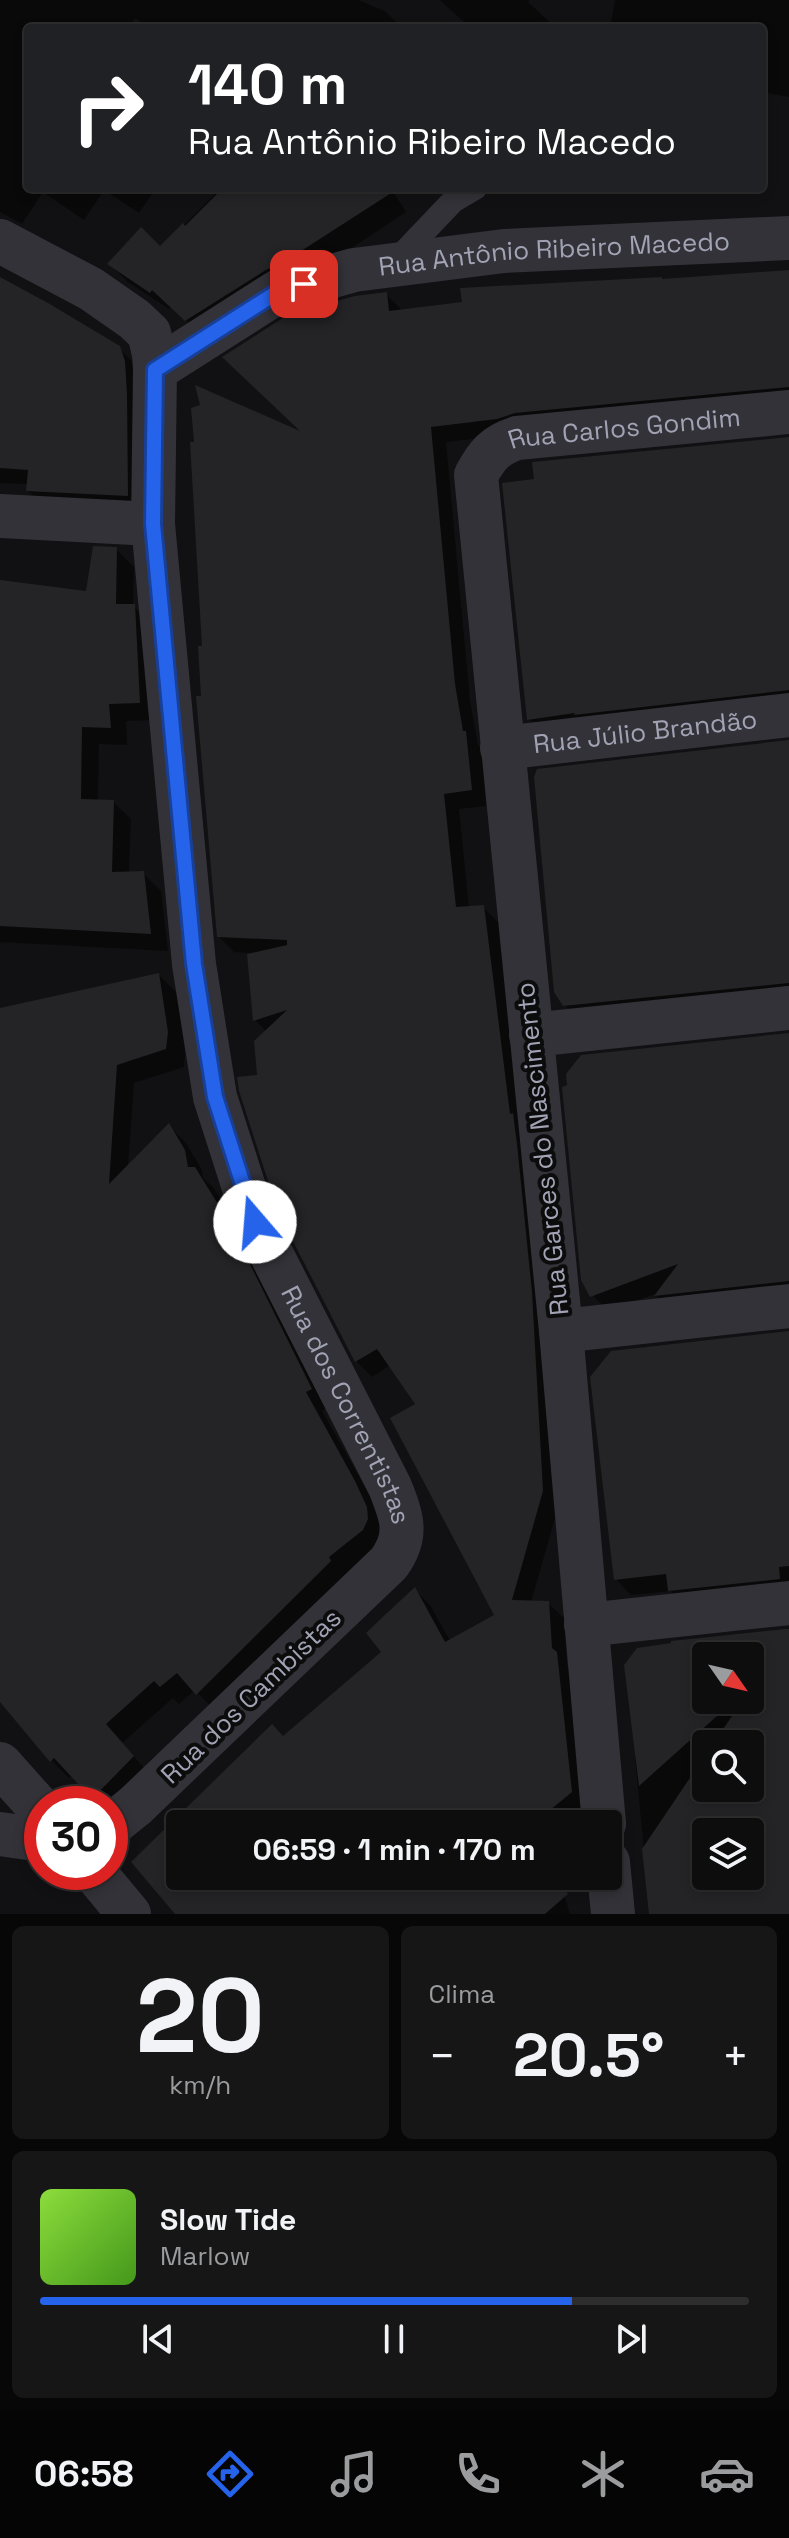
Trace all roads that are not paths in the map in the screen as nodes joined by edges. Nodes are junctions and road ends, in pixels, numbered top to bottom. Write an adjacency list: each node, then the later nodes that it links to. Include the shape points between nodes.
1 (468, 192): 4 (lane, via 453,201)
2 (789, 238): 4 (street, Rua Antônio Ribeiro Macedo, via 504,251)
3 (0, 241): 5 (street, Rua dos Correntistas, via 91,289 134,319 149,333)
4 (392, 265): 5 (street, Rua Antônio Ribeiro Macedo, via 279,291)
5 (155, 370): 9 (street, Rua dos Correntistas)
6 (789, 412): 7 (street, Rua Carlos Gondim, via 517,438 487,455)
7 (476, 475): 11 (street, Rua Garces do Nascimento)
8 (0, 516): 9 (street)
9 (153, 524): 16 (street, Rua dos Correntistas, via 194,964 215,1097 255,1222 401,1515 402,1536)
10 (789, 715): 11 (street, Rua Júlio Brandão)
11 (502, 748): 13 (street, Rua Garces do Nascimento)
12 (789, 1008): 13 (street)
13 (531, 1035): 15 (street, Rua Garces do Nascimento)
14 (789, 1306): 15 (street)
15 (561, 1331): 18 (street, Rua Garces do Nascimento)
16 (389, 1563): 22 (street, Rua dos Cambistas)
17 (789, 1603): 18 (street)
18 (586, 1625): 21 (street, Rua Garces do Nascimento)
19 (0, 1764): 20 (street)
20 (24, 1791)
21 (603, 1810)
22 (128, 1812)
23 (0, 1834): 24 (street)
24 (24, 1837)
25 (109, 1890): 27 (street)
26 (611, 1890): 28 (street)
27 (129, 1914)
28 (613, 1914)

